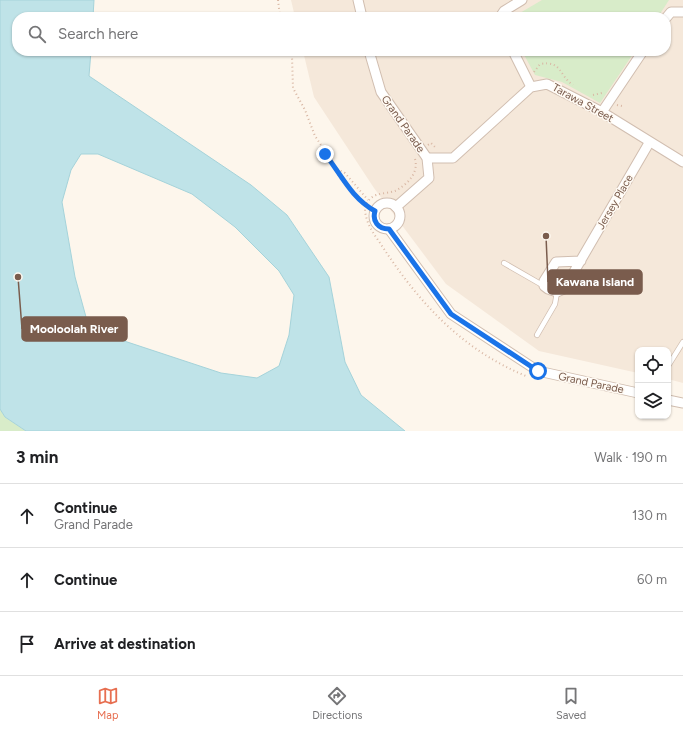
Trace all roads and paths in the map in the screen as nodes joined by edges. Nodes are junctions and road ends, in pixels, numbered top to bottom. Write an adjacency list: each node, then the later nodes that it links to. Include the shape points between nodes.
1 (278, 0): 4 (path)
2 (358, 0): 5 (street)
3 (522, 0): 6 (street)
4 (279, 12)
5 (361, 12)
6 (503, 12)
7 (671, 12): 8 (street)
8 (683, 12)
9 (292, 56): 18 (path, via 293,88 306,110 315,136)
10 (370, 56): 16 (street, Grand Parade, via 381,92)
11 (516, 56): 13 (street)
12 (640, 56): 14 (street)
13 (531, 87): 14 (street, Tarawa Street, via 547,84); 16 (street, via 453,158)
14 (602, 112): 15 (street, Tarawa Street)
15 (649, 143): 17 (street, Tarawa Street); 23 (street, Jersey Place)
16 (427, 158): 20 (street, Grand Parade, via 429,178)
17 (683, 162)
18 (337, 169): 19 (path, via 346,173); 21 (path, via 339,177 364,205)
19 (369, 200)
20 (396, 207): 21 (street, via 385,203); 22 (street, via 399,210 400,221)
21 (375, 211): 22 (street, via 374,220 377,225)
22 (389, 229): 30 (street, Grand Parade, via 451,314 478,332 538,371)
23 (581, 261): 25 (street, via 556,262 544,281); 26 (street, Jersey Place, via 564,289)
24 (504, 263): 25 (lane)
25 (544, 286): 26 (street)
26 (557, 292): 27 (lane, Jersey Place, via 555,304)
27 (537, 335)
28 (683, 342): 29 (lane)
29 (671, 361)
30 (635, 392)
31 (671, 401): 32 (street)
32 (683, 403)

